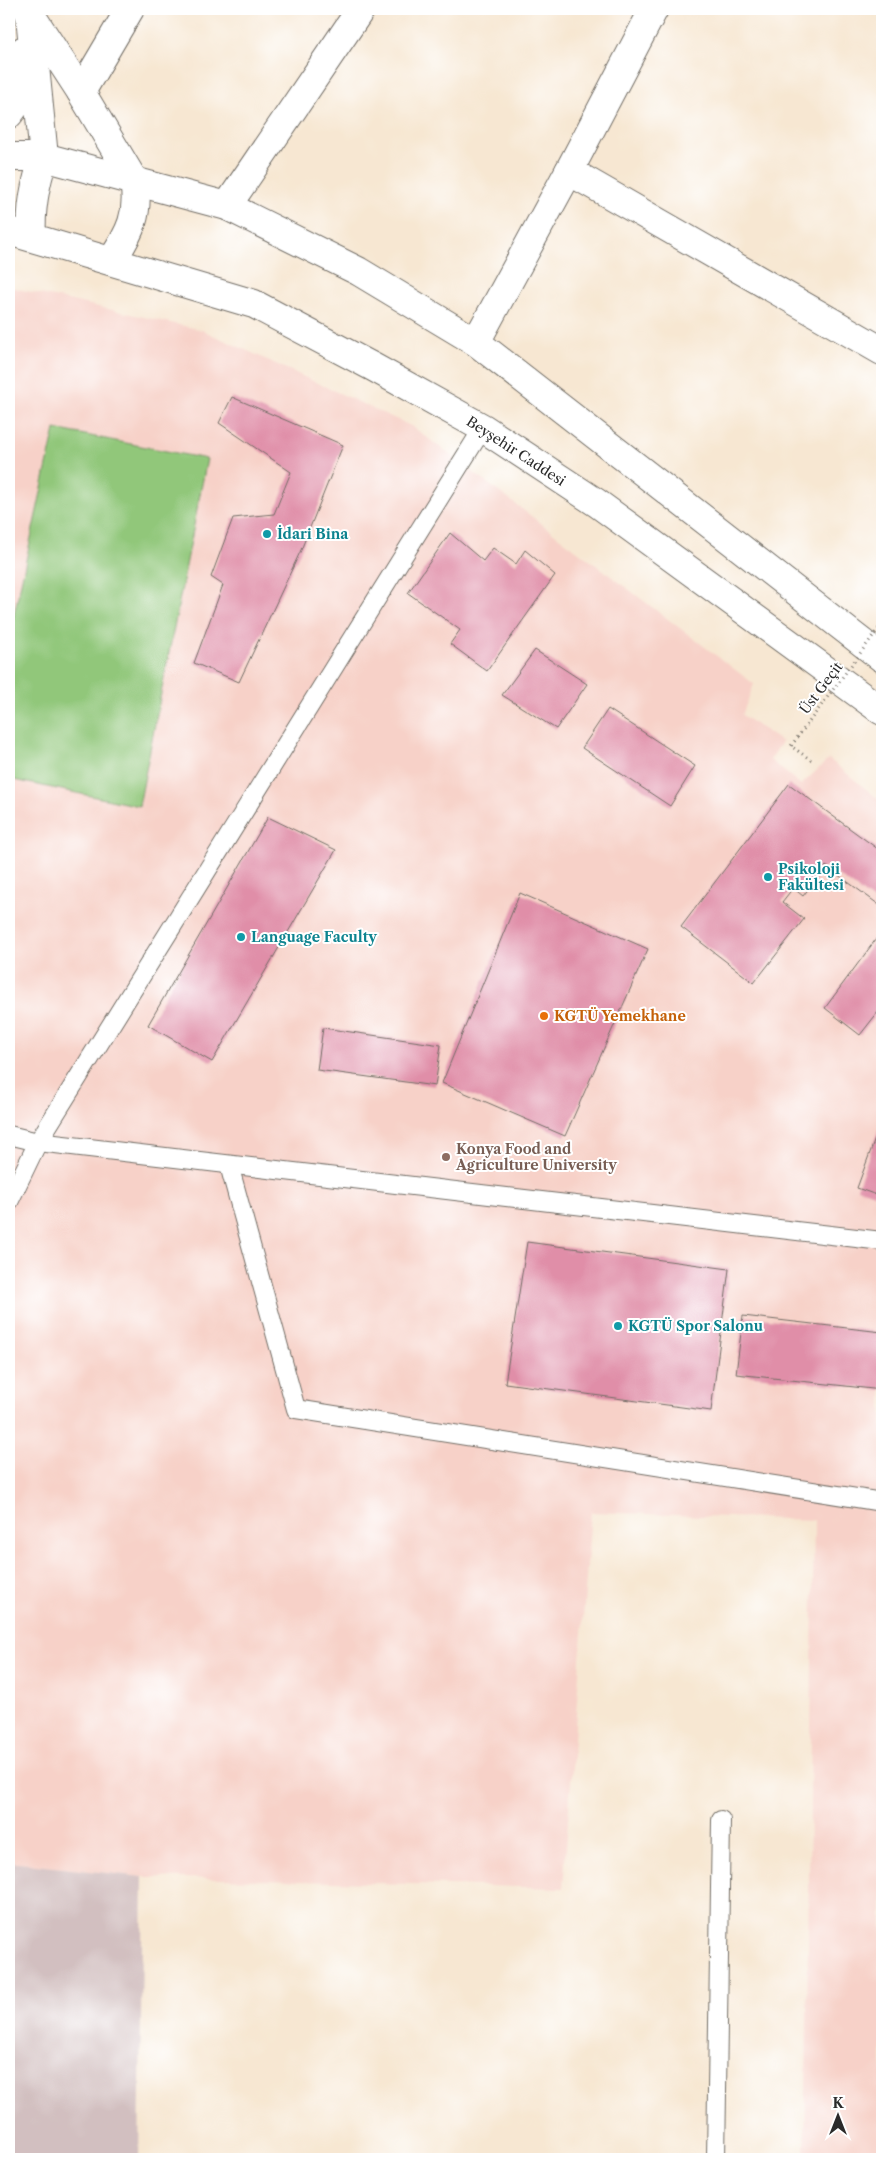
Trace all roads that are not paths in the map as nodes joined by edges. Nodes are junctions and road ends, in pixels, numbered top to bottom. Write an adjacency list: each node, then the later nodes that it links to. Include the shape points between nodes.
1 (130, 9): 5 (main road)
2 (361, 9): 11 (main road)
3 (654, 9): 9 (main road)
4 (28, 10): 5 (main road); 6 (main road, via 15,106); 8 (main road)
5 (82, 92): 10 (main road)
6 (9, 114)
7 (9, 157): 8 (main road)
8 (44, 157): 10 (main road); 12 (main road, via 30,217)
9 (569, 171): 14 (main road); 15 (main road)
10 (134, 180): 11 (main road); 13 (main road, via 136,212 131,228)
11 (227, 206): 14 (main road, via 358,271)
12 (20, 234): 13 (main road, Beyşehir Caddesi)
13 (112, 260): 16 (main road, Beyşehir Caddesi, via 254,304)
14 (476, 342): 17 (main road)
15 (882, 351)
16 (482, 428): 18 (main road, Beyşehir Caddesi, via 597,503); 20 (lane)
17 (882, 658)
18 (882, 711)
19 (9, 1135): 20 (lane)
20 (38, 1142): 21 (lane); 22 (lane)
21 (229, 1165): 23 (lane); 24 (lane, via 296,1409)
22 (9, 1202)
23 (882, 1241)
24 (882, 1502)
25 (721, 1820): 26 (lane)
26 (716, 2159)

